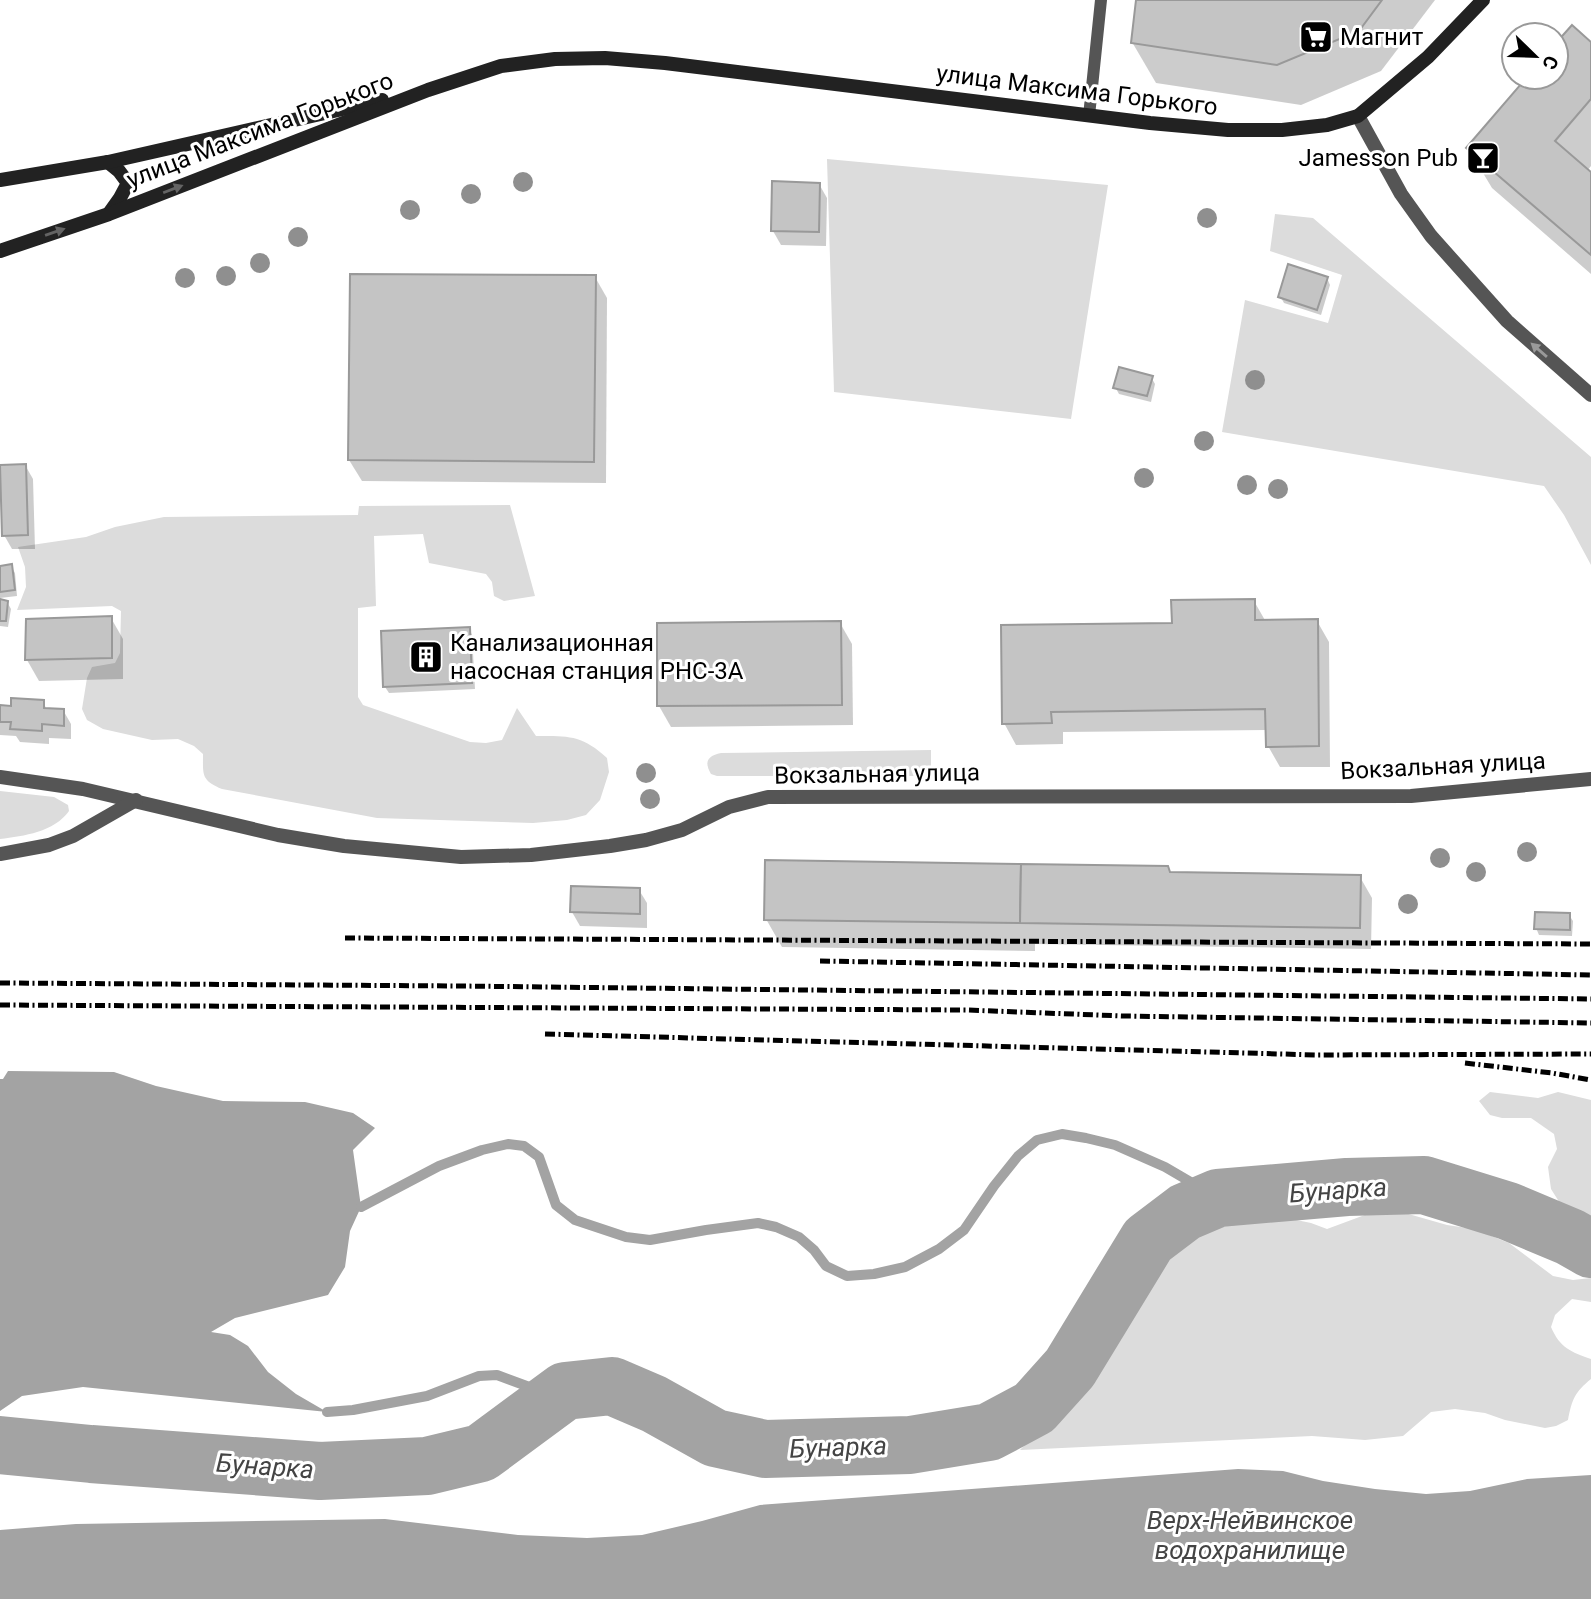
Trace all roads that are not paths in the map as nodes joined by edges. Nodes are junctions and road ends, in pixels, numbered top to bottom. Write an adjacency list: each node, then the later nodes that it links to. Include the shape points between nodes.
1 (1101, 0): 4 (lane)
2 (1483, 0): 5 (street, via 1428,57)
3 (428, 90): 4 (street, улица Максима Горького, via 500,66 605,58 727,69); 6 (street, улица Максима Горького); 8 (street, улица Максима Горького, one-way to 3)
4 (1089, 116): 5 (street, улица Максима Горького, via 1228,131 1327,125)
5 (1358, 116): 10 (street, one-way to 5, via 1507,321 1431,236 1401,194)
6 (108, 162): 7 (street, улица Максима Горького); 8 (street, улица Максима Горького, via 128,183)
7 (0, 180)
8 (109, 214): 9 (street, улица Максима Горького, one-way to 8)
9 (0, 251)
10 (1591, 395)
11 (0, 777): 13 (street, Вокзальная улица)
12 (1591, 779): 13 (street, Вокзальная улица, via 1411,796 768,797 729,807 682,830 646,840 531,855 461,857 278,835)
13 (136, 800): 14 (street, via 61,841)
14 (0, 854)

